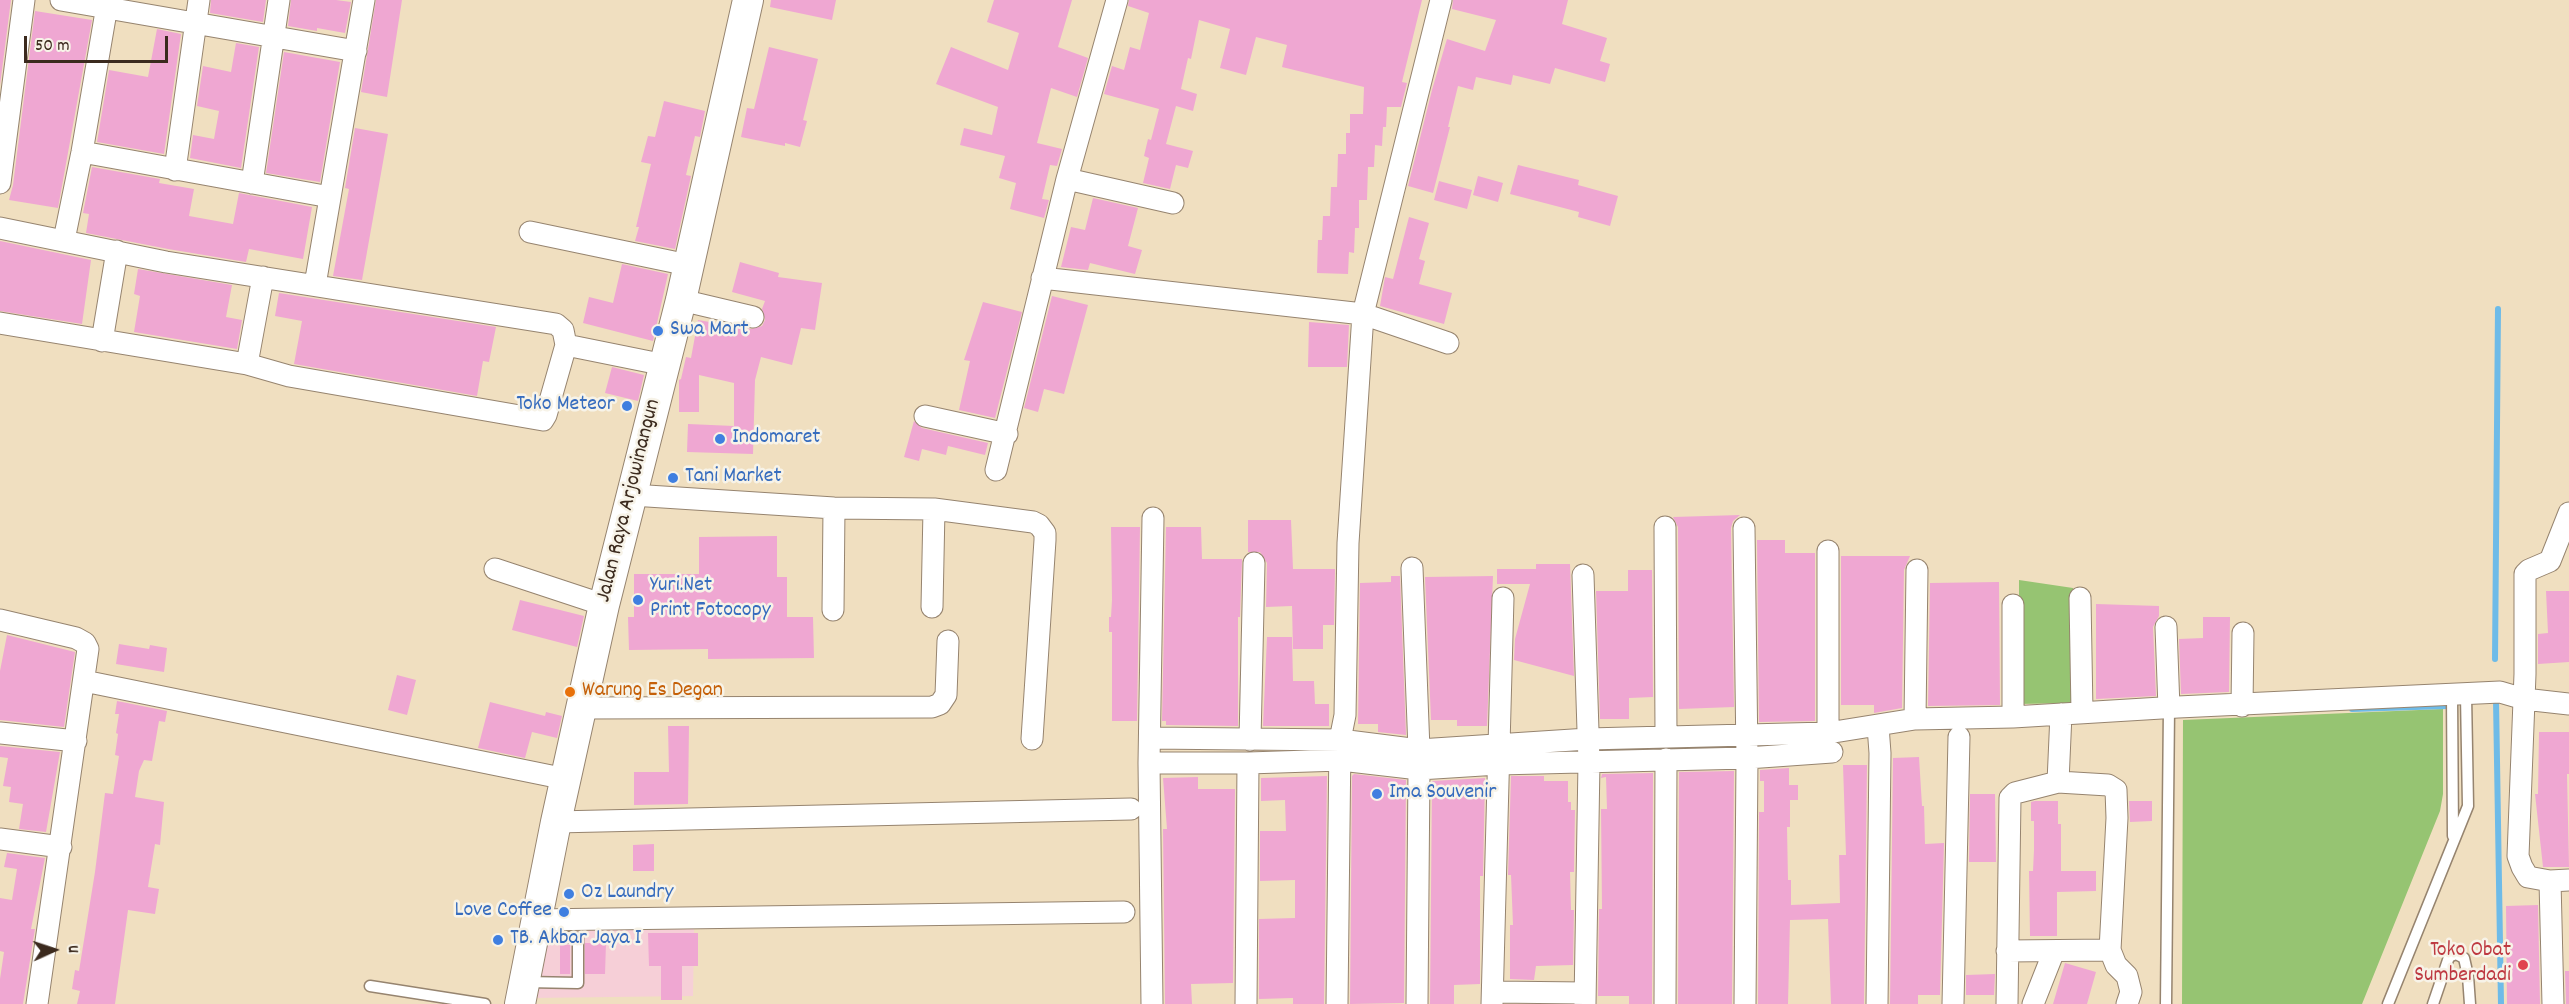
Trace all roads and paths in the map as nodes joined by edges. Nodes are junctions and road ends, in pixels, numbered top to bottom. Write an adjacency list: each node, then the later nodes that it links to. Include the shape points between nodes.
1 (24, 0): 16 (street)
2 (61, 0): 9 (street)
3 (200, 0): 10 (street)
4 (279, 0): 11 (street)
5 (363, 0): 12 (street)
6 (748, 0): 24 (main road, Jalan Raya Arjowinangun)
7 (1117, 0): 15 (street)
8 (1441, 0): 29 (street)
9 (107, 4): 10 (street); 13 (street)
10 (195, 23): 11 (street); 14 (street)
11 (273, 36): 12 (street); 17 (street)
12 (356, 51): 18 (street)
13 (82, 152): 14 (street); 22 (street)
14 (175, 170): 17 (street)
15 (1067, 179): 19 (street); 26 (street)
16 (0, 183)
17 (252, 183): 18 (street)
18 (330, 197): 27 (street)
19 (1173, 203)
20 (0, 228): 22 (street)
21 (530, 232): 24 (street)
22 (64, 240): 23 (street)
23 (117, 251): 25 (street); 32 (street)
24 (688, 266): 28 (main road, Jalan Raya Arjowinangun)
25 (263, 277): 27 (street); 35 (street)
26 (1042, 278): 29 (street); 38 (street)
27 (315, 285): 34 (street, via 556,324)
28 (681, 300): 30 (street); 36 (main road, Jalan Raya Arjowinangun)
29 (1362, 314): 33 (street); 85 (street)
30 (753, 317)
31 (0, 323): 32 (street)
32 (102, 341): 35 (street)
33 (1448, 343)
34 (566, 345): 35 (street, via 543,420 289,376); 36 (street)
35 (247, 364)
36 (665, 365): 40 (main road, Jalan Raya Arjowinangun)
37 (925, 416): 38 (street)
38 (1007, 434): 39 (street)
39 (996, 470)
40 (632, 495): 41 (street); 56 (main road, Jalan Raya Arjowinangun)
41 (834, 508): 42 (street); 59 (street)
42 (934, 509): 58 (street); 79 (street, via 1033,522 1045,532)
43 (2569, 513): 49 (street)
44 (1153, 518): 78 (street)
45 (1665, 527): 76 (street)
46 (1744, 528): 84 (street)
47 (1828, 551): 83 (street)
48 (1254, 563): 81 (street)
49 (2560, 563): 66 (street, via 2526,574)
50 (1412, 568): 87 (street)
51 (495, 569): 56 (street)
52 (1917, 570): 73 (street)
53 (1583, 575): 80 (street)
54 (2080, 597): 71 (street)
55 (1503, 598): 86 (street)
56 (604, 605): 70 (main road, Jalan Raya Arjowinangun)
57 (2013, 606): 72 (street)
58 (933, 607)
59 (833, 610)
60 (0, 620): 64 (street, via 84,643 88,649)
61 (2166, 627): 69 (street)
62 (2243, 633): 68 (street)
63 (948, 641): 70 (street, via 946,695 940,704 932,706)
64 (84, 681): 82 (street); 92 (street)
65 (2459, 695): 66 (street, via 2500,692); 68 (street); 123 (lane, via 2453,846)
66 (2524, 699): 67 (street); 98 (street, via 2518,855 2528,877)
67 (2569, 704)
68 (2242, 706): 69 (street)
69 (2174, 707): 71 (street); 122 (lane)
70 (581, 708): 92 (main road, Jalan Raya Arjowinangun)
71 (2071, 713): 72 (street); 93 (street)
72 (2013, 717): 73 (street)
73 (1915, 719): 74 (street)
74 (1878, 726): 83 (street); 117 (street)
75 (0, 733): 82 (street)
76 (1666, 736): 80 (street); 84 (street)
77 (1959, 737): 118 (street)
78 (1151, 738): 81 (street); 90 (street)
79 (1032, 739)
80 (1588, 739): 86 (street); 89 (street)
81 (1250, 740): 85 (street)
82 (76, 741): 97 (street)
83 (1830, 742): 84 (street)
84 (1747, 747): 88 (street); 116 (street)
85 (1341, 750): 87 (street); 91 (street); 113 (street)
86 (1498, 755): 87 (street); 89 (street); 107 (street)
87 (1419, 759): 114 (street)
88 (1666, 759): 89 (street); 115 (street)
89 (1589, 762): 108 (street)
90 (1149, 763): 91 (street); 111 (street)
91 (1248, 763): 112 (street)
92 (566, 779): 95 (main road, Jalan Raya Arjowinangun)
93 (2058, 782): 101 (street, via 2116,790); 102 (street, via 2015,793 2010,798)
94 (1131, 809): 95 (street)
95 (556, 822): 100 (main road, Jalan Raya Arjowinangun)
96 (0, 839): 97 (street)
97 (61, 847): 109 (street)
98 (2559, 880): 104 (street)
99 (1124, 912): 100 (street)
100 (534, 928): 106 (main road, Jalan Raya Arjowinangun); 106 (lane, via 578,938 578,983)
101 (2110, 950): 103 (street); 121 (street, via 2116,965 2127,976 2131,992)
102 (2007, 951): 103 (street); 119 (street)
103 (2054, 951): 120 (street)
104 (2561, 954): 126 (street)
105 (370, 986): 110 (lane)
106 (521, 993)
107 (1493, 998): 108 (street)
108 (1585, 999)
109 (37, 1004)
110 (485, 1004)
111 (1152, 1004)
112 (1246, 1004)
113 (1337, 1004)
114 (1417, 1004)
115 (1665, 1004)
116 (1745, 1004)
117 (1877, 1004)
118 (1953, 1004)
119 (2007, 1004)
120 (2033, 1004)
121 (2127, 1004)
122 (2166, 1004)
123 (2388, 1004)
124 (2433, 1004): 125 (lane, via 2449,957 2456,954 2464,958)
125 (2470, 1004)
126 (2553, 1004)

